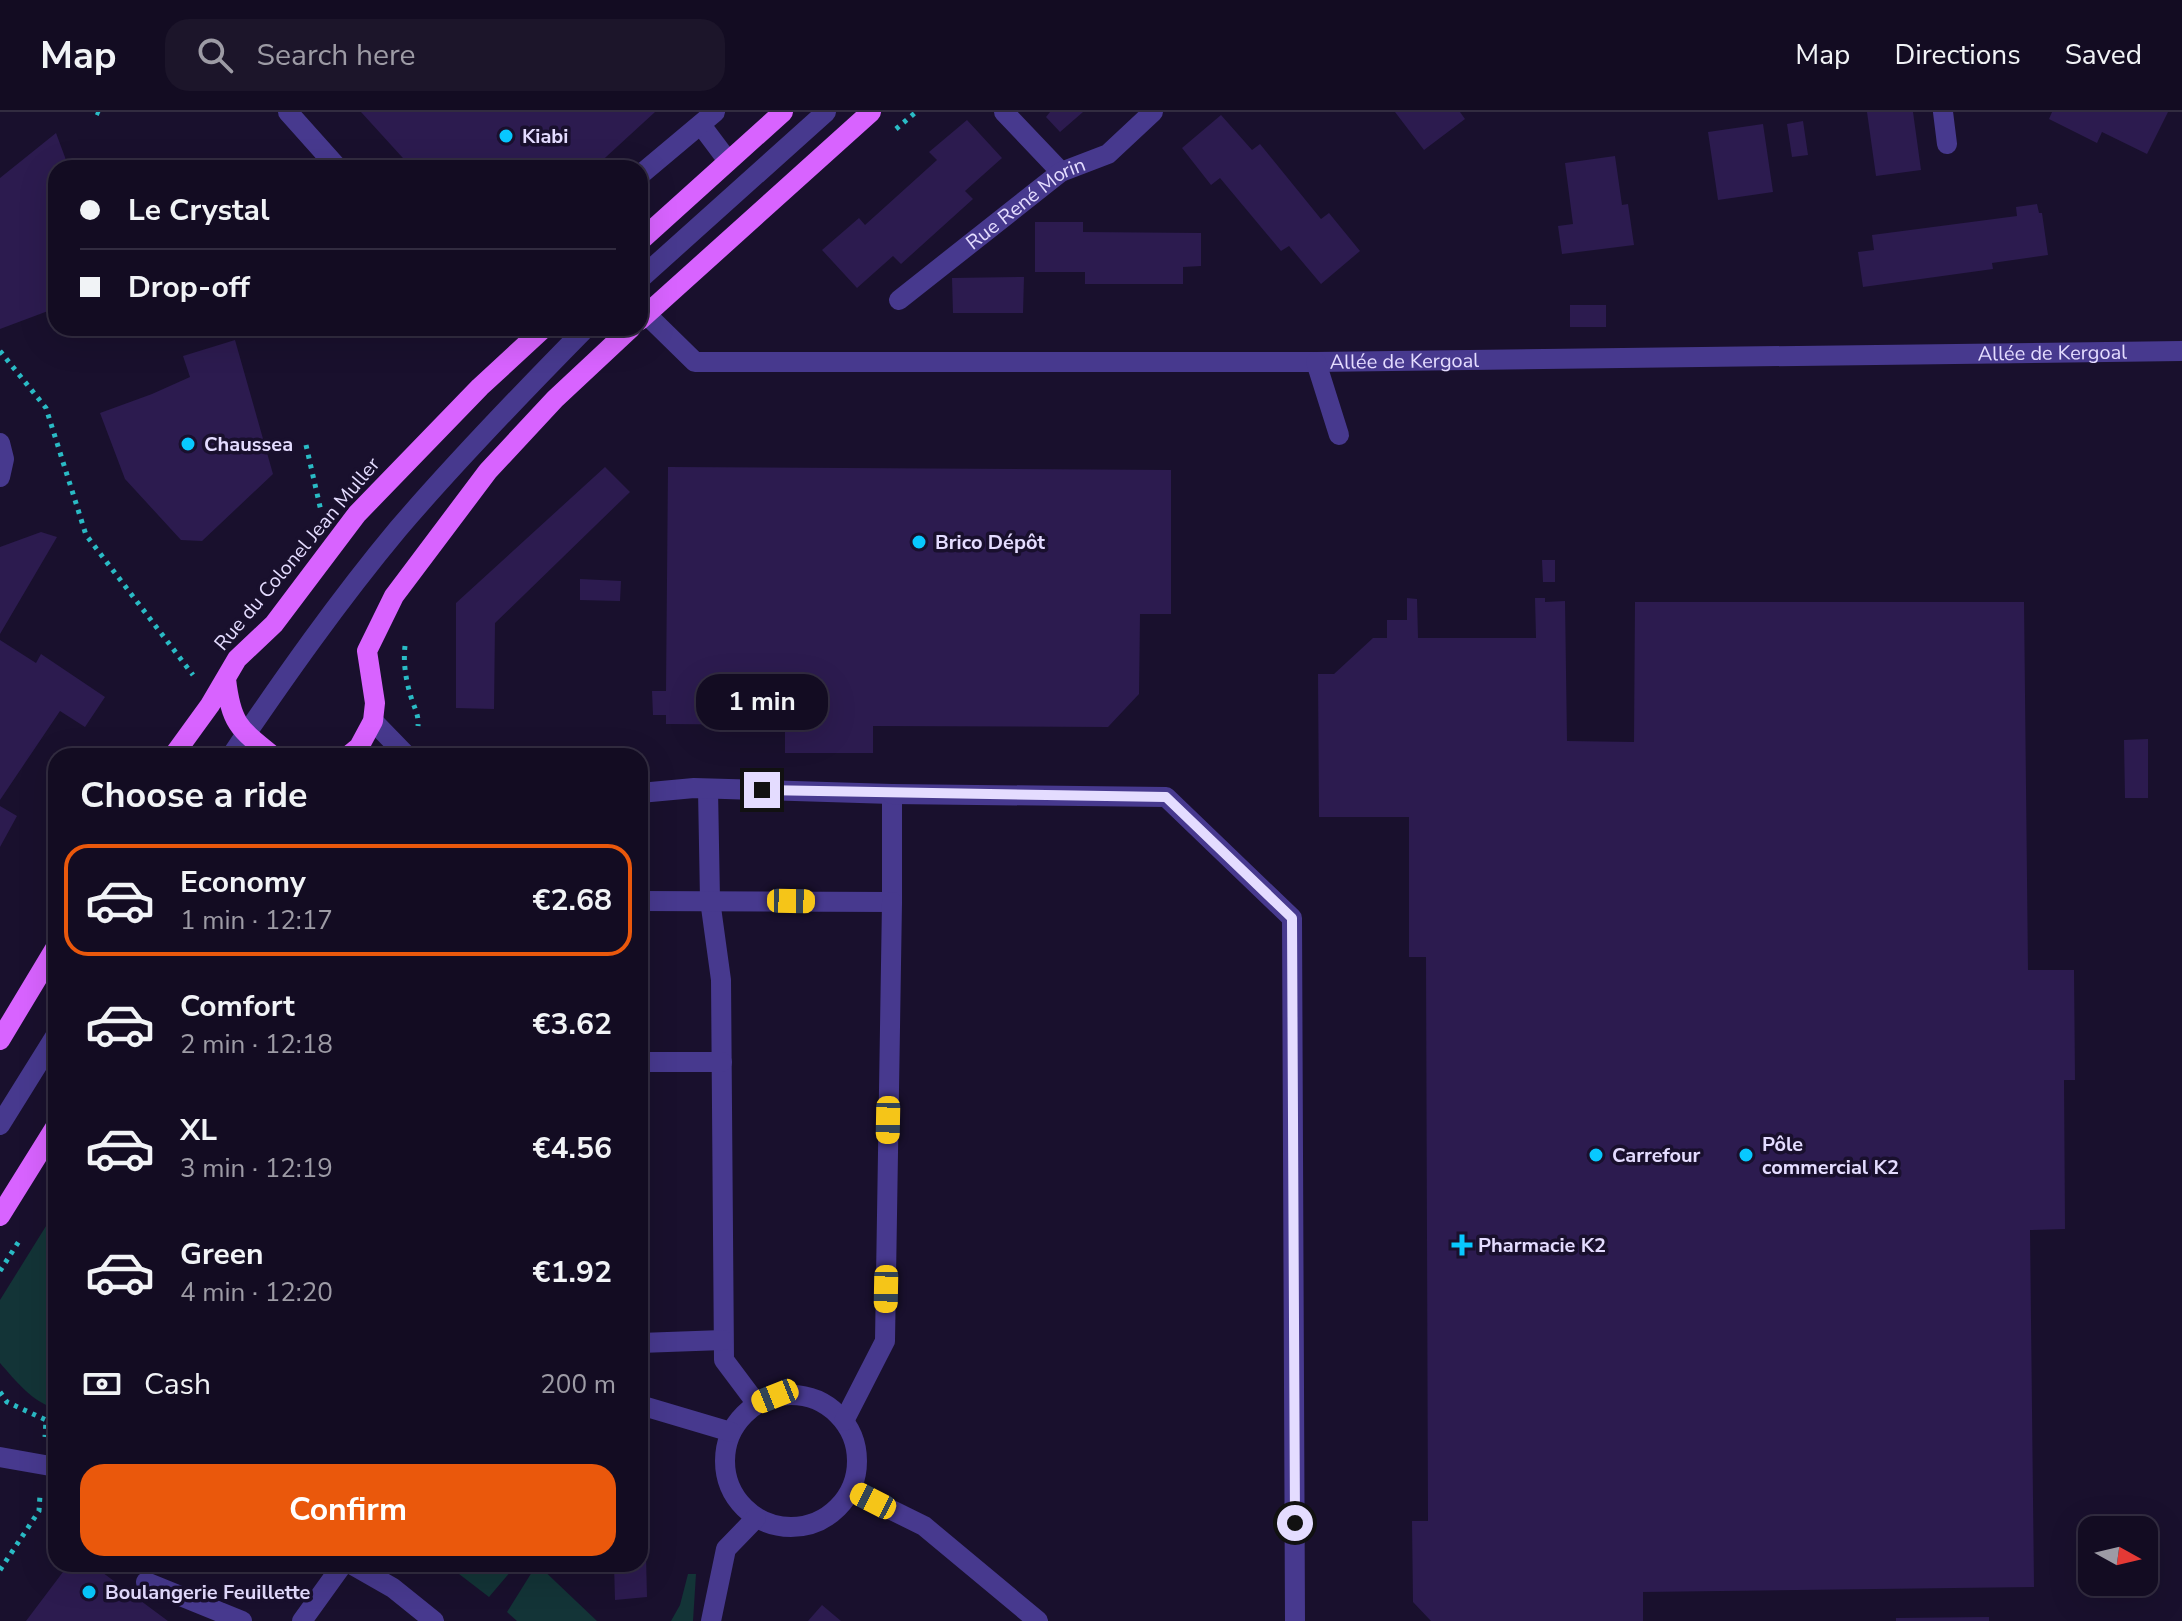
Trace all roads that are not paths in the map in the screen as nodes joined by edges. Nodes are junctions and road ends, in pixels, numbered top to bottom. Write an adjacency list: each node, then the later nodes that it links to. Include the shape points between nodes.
1 (288, 112): 10 (street)
2 (783, 112): 11 (main road)
3 (826, 112): 15 (street)
4 (871, 112): 17 (main road)
5 (1004, 112): 13 (street)
6 (1153, 112): 13 (street, Rue René Morin, via 1108,154)
7 (1943, 112): 9 (street)
8 (708, 118): 11 (street); 12 (street)
9 (1947, 144)
10 (331, 160)
11 (728, 161): 14 (main road)
12 (648, 168)
13 (1061, 172): 16 (street, Rue René Morin)
14 (648, 234)
15 (648, 272)
16 (899, 300)
17 (648, 313)
18 (648, 328): 23 (street, Allée de Kergoal, via 695,362)
19 (535, 336): 27 (main road, Rue du Colonel Jean Muller, via 357,514)
20 (578, 336): 29 (street, via 490,425 398,530)
21 (623, 336): 28 (main road, via 488,471 394,596 367,651)
22 (2182, 351): 23 (street, Allée de Kergoal)
23 (1316, 362): 24 (street)
24 (1339, 435)
25 (0, 443): 26 (street)
26 (0, 477)
27 (226, 679): 29 (main road, Rue du Colonel Jean Muller, via 229,710); 30 (main road, Rue du Colonel Jean Muller)
28 (373, 721): 33 (main road); 34 (street)
29 (246, 735): 31 (street); 32 (main road, Rue du Colonel Jean Muller)
30 (179, 748)
31 (237, 748)
32 (263, 748)
33 (358, 748)
34 (398, 748)
35 (708, 789): 36 (street); 37 (street); 38 (street)
36 (648, 793)
37 (892, 794): 40 (street); 67 (street, via 1166,797 1292,918)
38 (710, 900): 39 (street); 40 (street); 45 (street, via 721,980)
39 (648, 901)
40 (892, 902): 53 (street, via 885,1341)
41 (48, 960): 42 (main road)
42 (0, 1040)
43 (48, 1048): 46 (street)
44 (648, 1062): 45 (street)
45 (722, 1062): 49 (street)
46 (0, 1125)
47 (48, 1139): 48 (main road)
48 (0, 1216)
49 (723, 1340): 50 (street); 51 (street, via 724,1360)
50 (648, 1343)
51 (757, 1404): 53 (street, via 775,1396 813,1398); 54 (street)
52 (648, 1407): 54 (street)
53 (844, 1421): 57 (street, via 857,1455)
54 (731, 1432): 58 (street, via 725,1451 730,1489)
55 (0, 1457): 56 (street)
56 (48, 1466)
57 (851, 1490): 58 (street, via 820,1521 776,1526); 66 (street, via 924,1526)
58 (756, 1518): 65 (street, via 726,1549)
59 (337, 1572): 63 (street)
60 (365, 1572): 64 (street)
61 (146, 1582): 62 (street)
62 (242, 1621)
63 (302, 1621)
64 (434, 1621)
65 (711, 1621)
66 (1038, 1621)
67 (1295, 1621)

